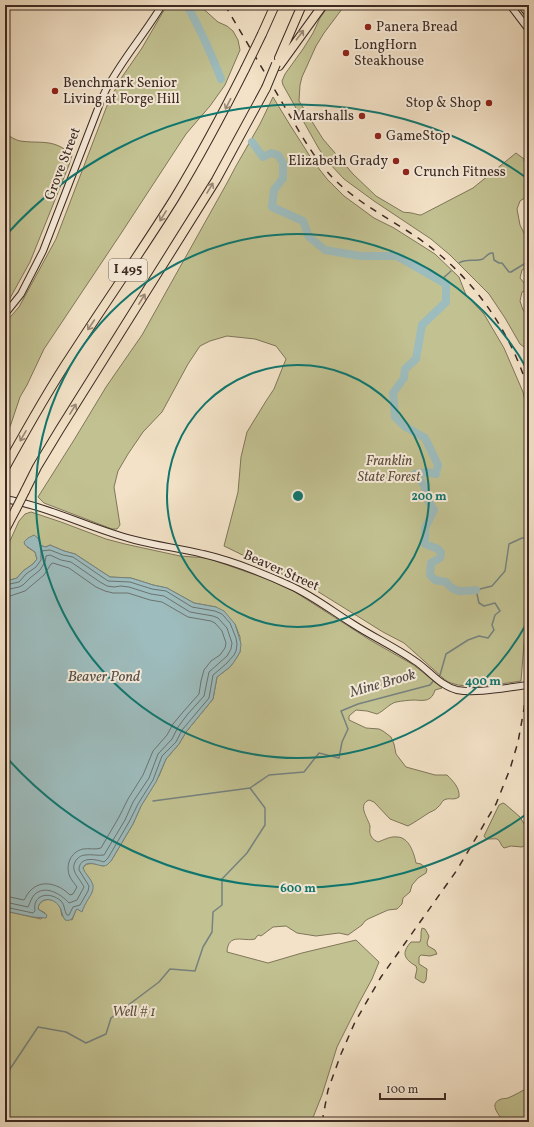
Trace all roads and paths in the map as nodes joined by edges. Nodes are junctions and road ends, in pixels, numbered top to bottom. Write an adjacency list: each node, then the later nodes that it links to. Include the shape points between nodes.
1 (162, 5): 12 (street, Grove Street, via 107,88 43,251 21,294)
2 (269, 5): 10 (highway)
3 (275, 5): 10 (highway, I 495)
4 (302, 5): 11 (highway, I 495)
5 (323, 5): 11 (highway, one-way to 5)
6 (510, 5): 9 (street)
7 (521, 5): 8 (street)
8 (529, 15)
9 (529, 30)
10 (261, 33): 13 (highway, I 495, one-way to 13, bridge, via 208,142 174,199 70,356)
11 (277, 65): 15 (highway, I 495, one-way to 11, bridge, via 37,467 216,180)
12 (5, 314)
13 (5, 468)
14 (5, 499): 16 (street, Beaver Street, via 134,540 231,562 292,586 412,659 450,688 474,691)
15 (5, 530)
16 (529, 685)

